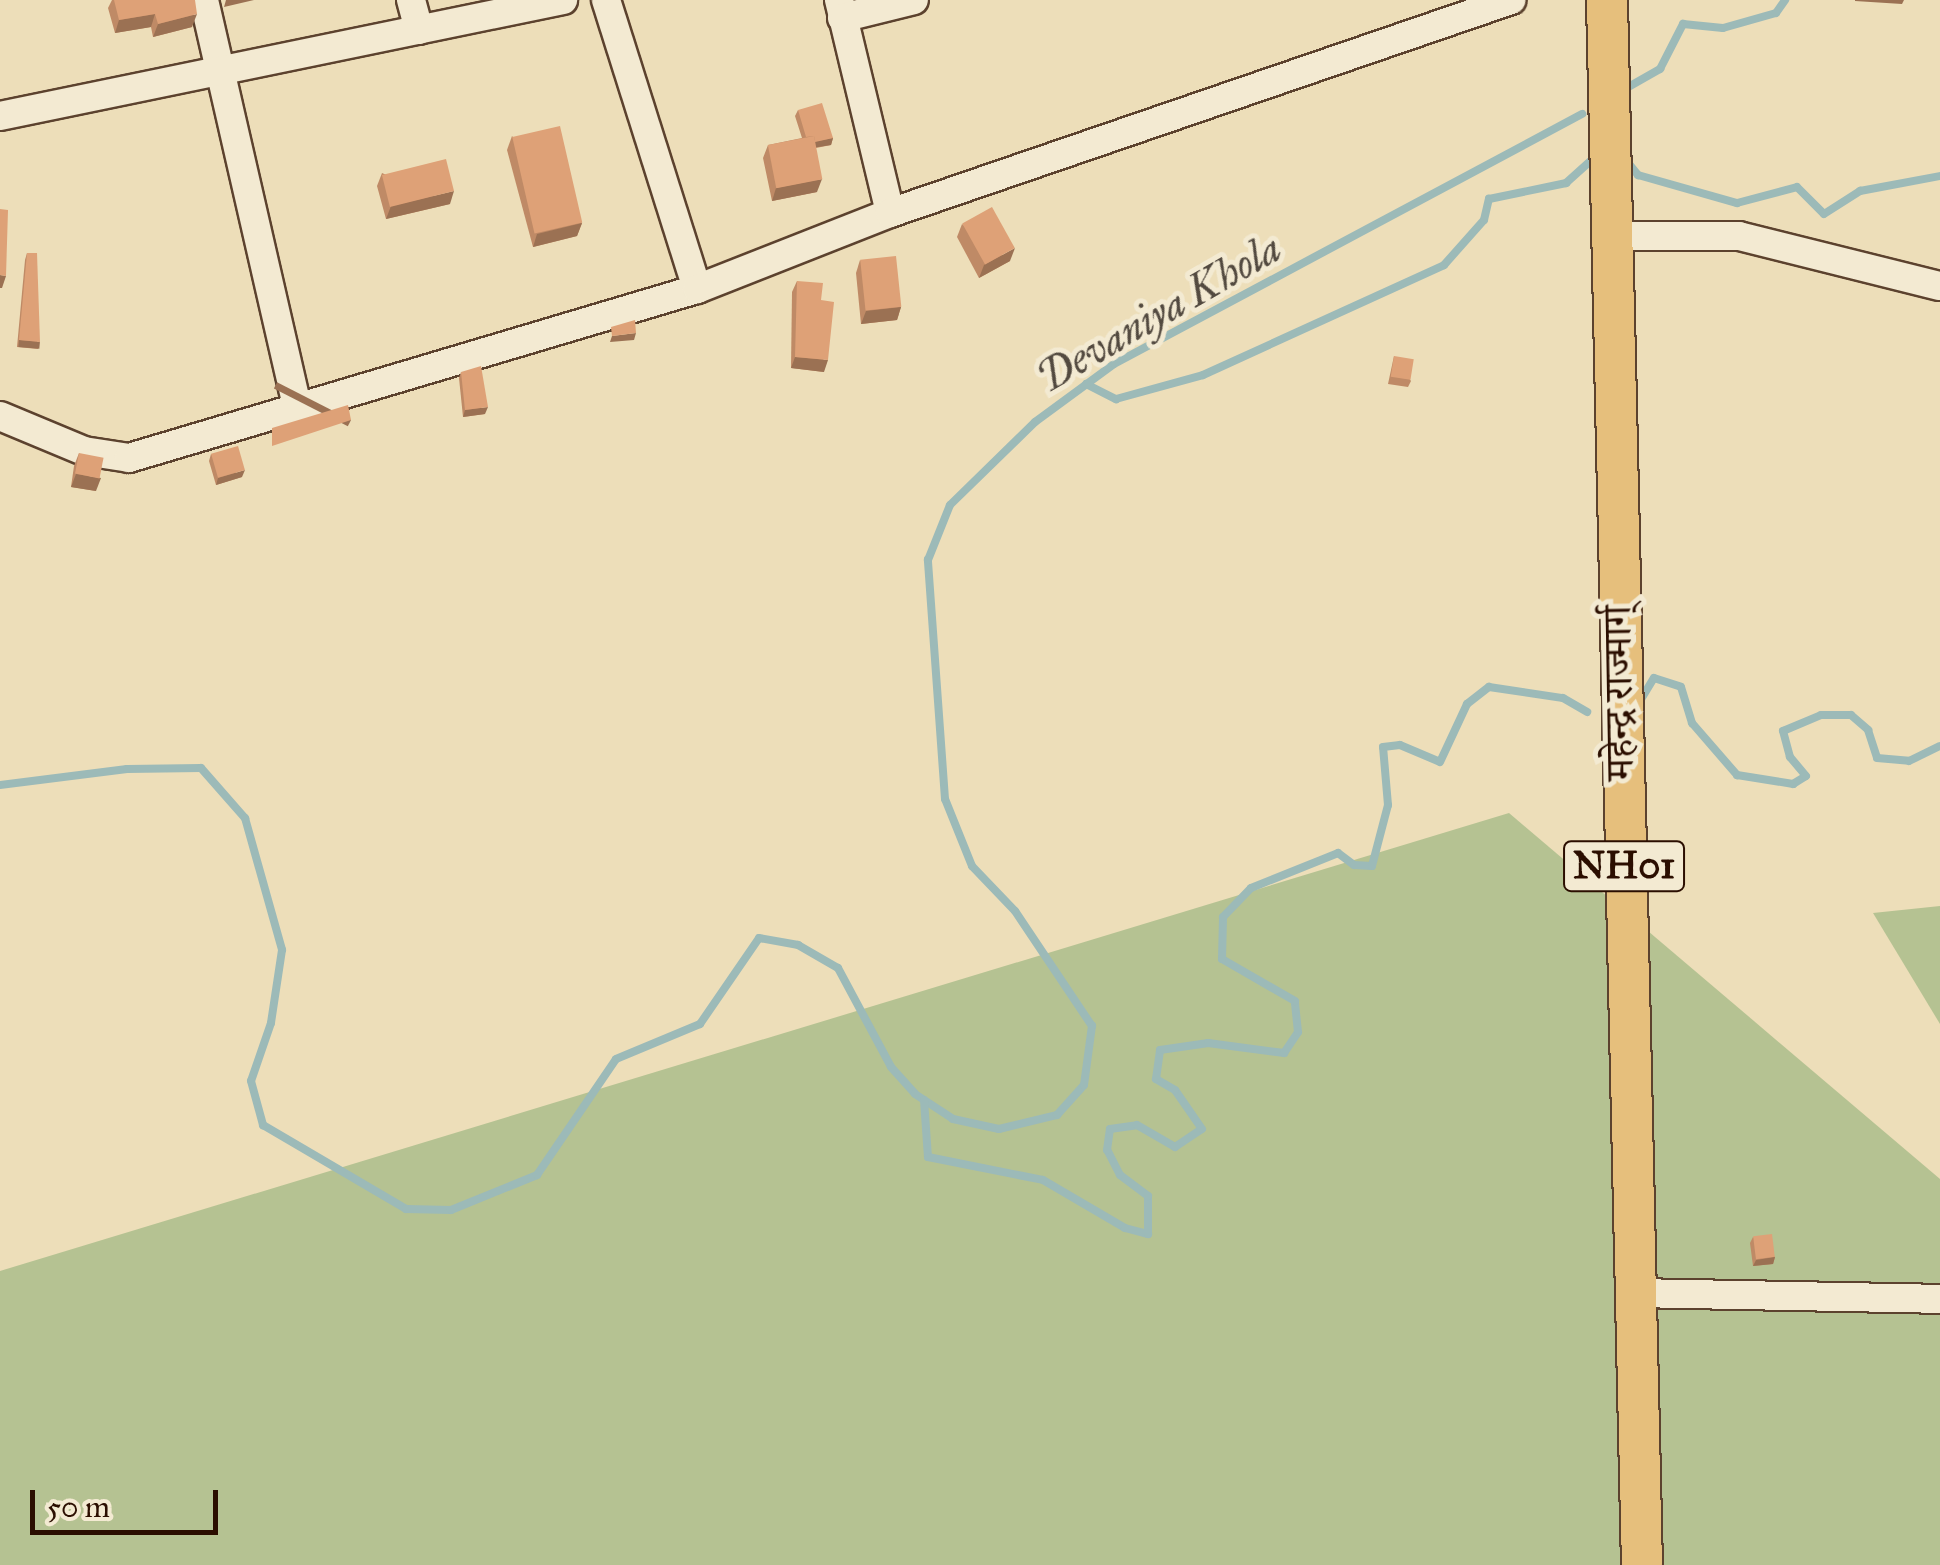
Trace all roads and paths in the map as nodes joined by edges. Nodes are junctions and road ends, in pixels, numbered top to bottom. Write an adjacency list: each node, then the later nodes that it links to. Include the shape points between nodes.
1 (204, 0): 10 (street)
2 (412, 0): 9 (street)
3 (564, 0): 9 (street)
4 (606, 0): 15 (street)
5 (914, 0): 8 (street)
6 (1511, 0): 12 (street)
7 (1607, 0): 13 (highway, महेन्द्र राज्मार्ग् / NH01)
8 (841, 9): 12 (street)
9 (418, 30): 10 (street)
10 (219, 71): 11 (street); 16 (street)
11 (0, 116)
12 (890, 213): 15 (street)
13 (1610, 236): 14 (street, via 1739,236); 18 (highway, महेन्द्र राज्मार्ग् / NH01)
14 (1940, 286)
15 (697, 290): 16 (street)
16 (298, 406): 17 (street, via 129,458 84,451)
17 (0, 416)
18 (1634, 1293): 19 (street); 20 (highway, महेन्द्र राज्मार्ग् / NH01)
19 (1940, 1298)
20 (1642, 1565)

